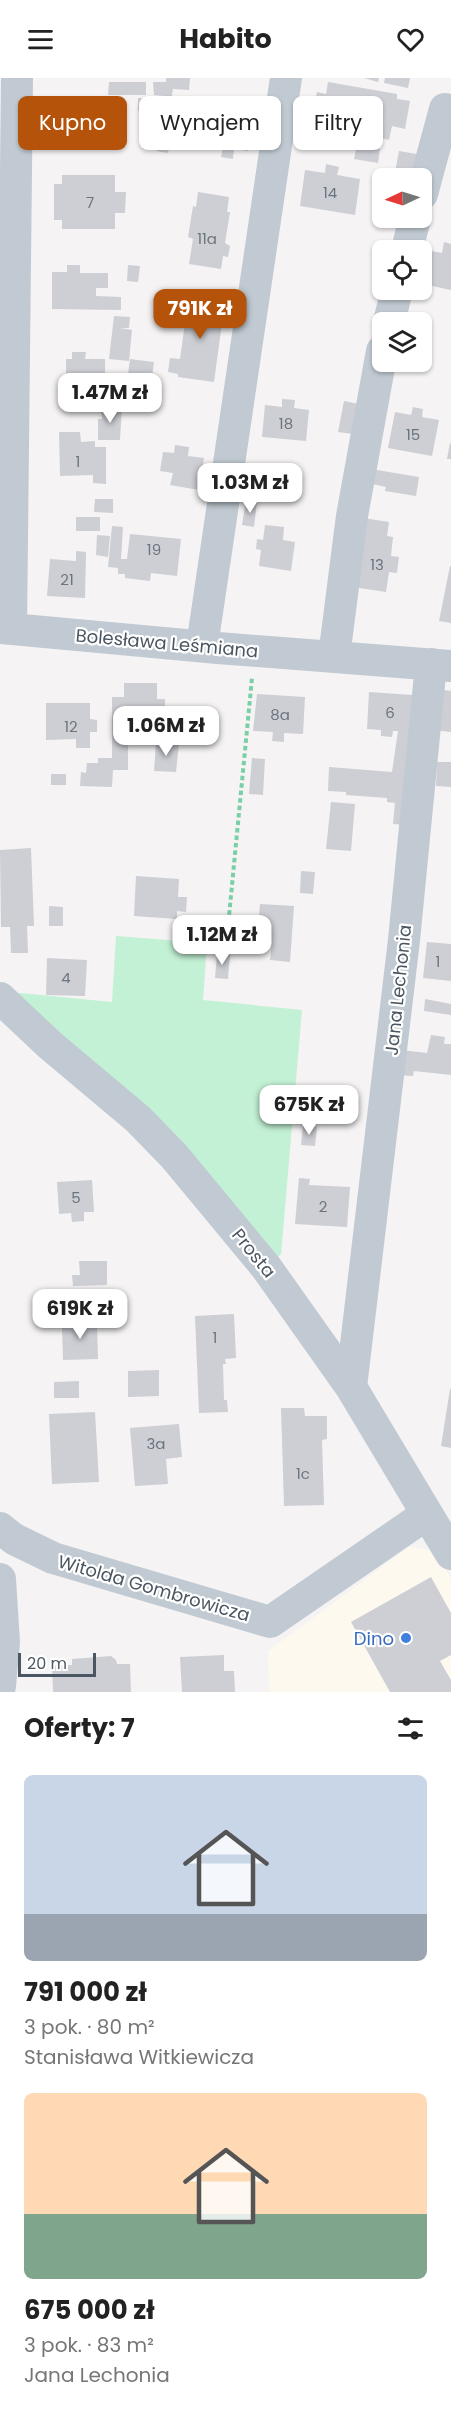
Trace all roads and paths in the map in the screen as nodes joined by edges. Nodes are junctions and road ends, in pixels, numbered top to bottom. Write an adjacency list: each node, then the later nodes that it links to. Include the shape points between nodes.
1 (16, 78): 6 (street)
2 (286, 78): 7 (street)
3 (446, 109): 4 (street)
4 (429, 168)
5 (378, 372): 9 (street, via 352,516)
6 (6, 628): 7 (street, Bolesława Leśmiana)
7 (202, 646): 8 (street, Bolesława Leśmiana)
8 (254, 651): 9 (street, Bolesława Leśmiana); 11 (path)
9 (334, 657): 10 (street, Bolesława Leśmiana)
10 (441, 665): 13 (street, Jana Lechonia)
11 (227, 937)
12 (0, 998): 13 (street, Prosta, via 138,1119 174,1156 266,1267)
13 (351, 1386): 14 (street, Prosta)
14 (427, 1514): 15 (street, Witolda Gombrowicza, via 270,1622 53,1558); 16 (street, Prosta)
15 (0, 1528)
16 (451, 1554)
17 (0, 1579): 18 (street, via 4,1642)
18 (0, 1686)

